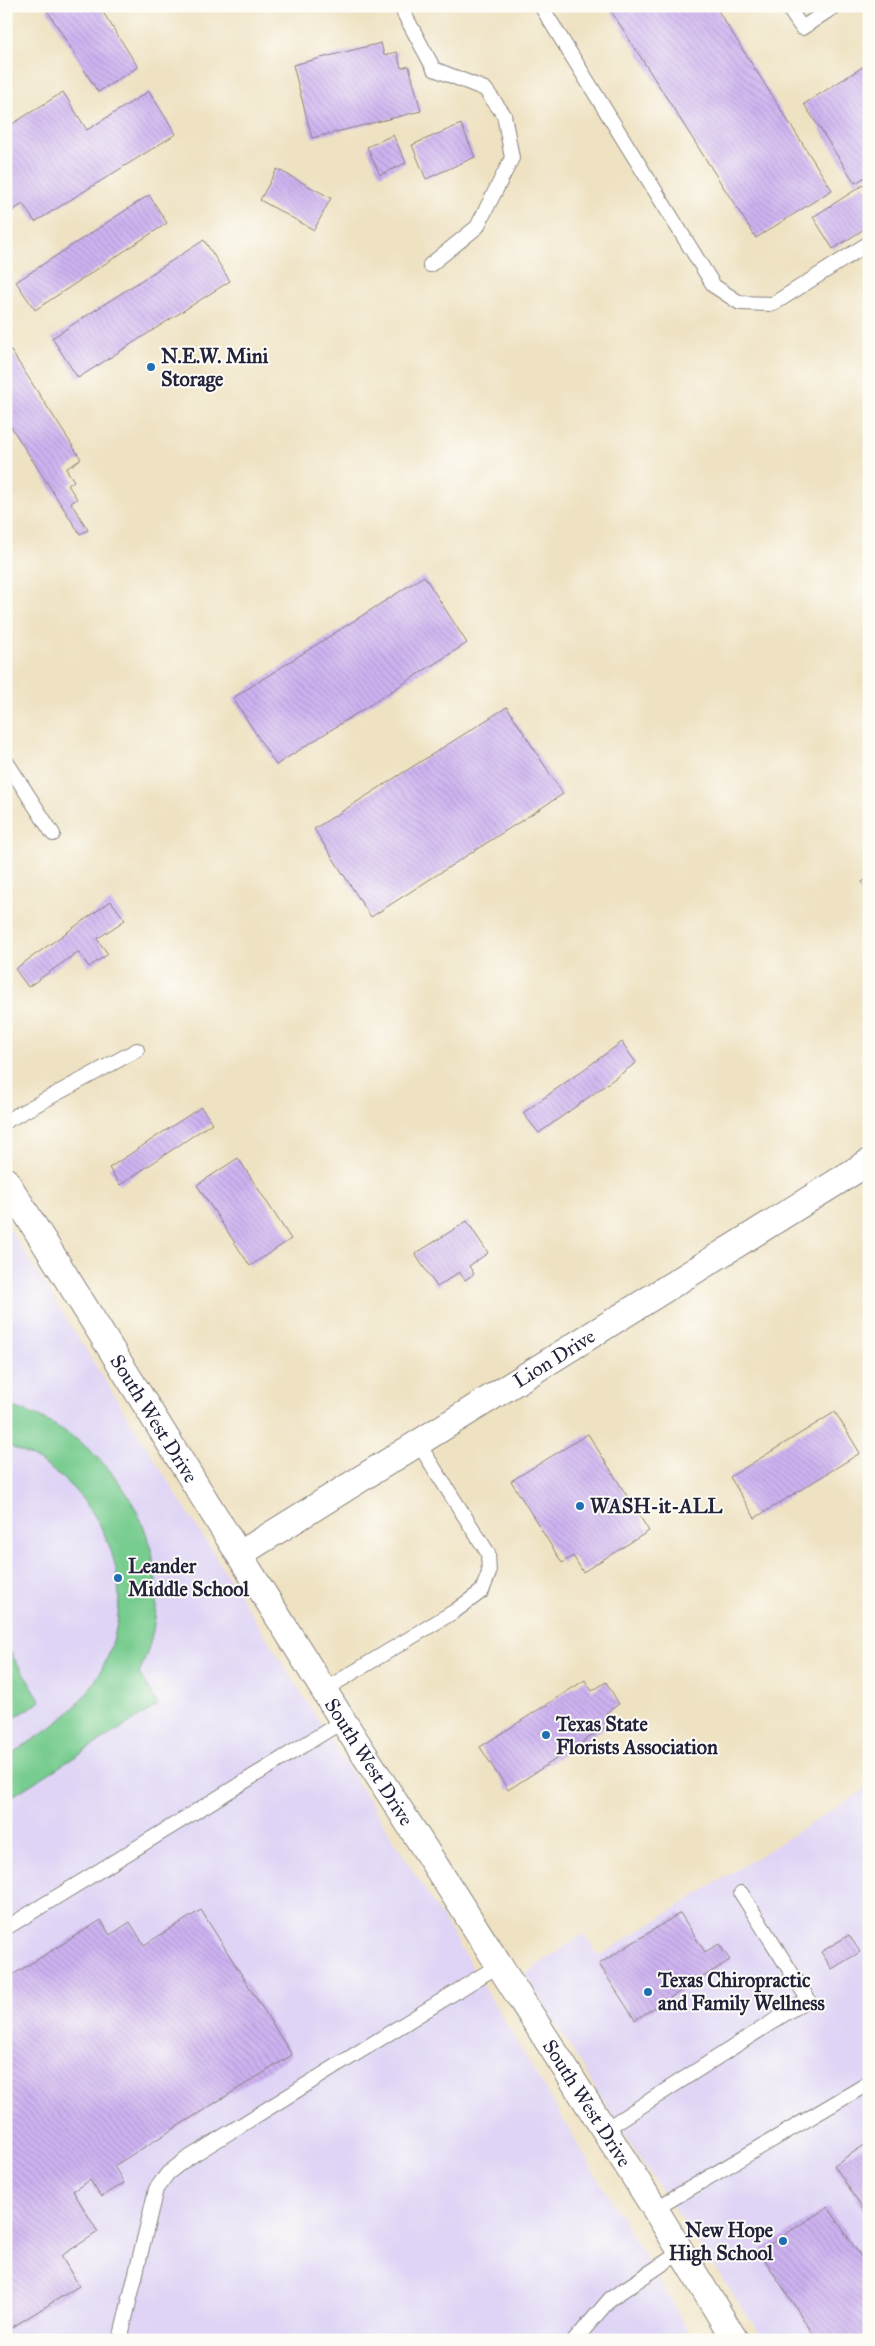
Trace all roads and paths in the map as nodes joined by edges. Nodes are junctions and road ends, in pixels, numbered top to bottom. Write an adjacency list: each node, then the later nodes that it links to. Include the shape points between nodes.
1 (400, 6): 6 (lane, via 434,69 485,89 504,114 512,158 477,226)
2 (541, 6): 5 (lane, via 714,286 740,303 772,304)
3 (787, 6): 4 (lane, via 802,28)
4 (836, 6)
5 (869, 243)
6 (430, 265)
7 (6, 761): 8 (lane)
8 (53, 834)
9 (137, 1050): 10 (lane)
10 (6, 1121)
11 (869, 1162): 13 (street, Lion Drive)
12 (6, 1181): 14 (street, South West Drive)
13 (418, 1443): 14 (street, Lion Drive); 15 (lane, via 488,1553 489,1573 482,1591 461,1606)
14 (240, 1554): 15 (street, South West Drive)
15 (324, 1690): 16 (street, South West Drive)
16 (343, 1721): 18 (lane); 19 (street, South West Drive)
17 (741, 1893): 21 (lane, via 808,1999)
18 (6, 1928)
19 (499, 1965): 21 (street, South West Drive); 24 (lane, via 168,2173 156,2189)
20 (869, 2084): 22 (lane)
21 (604, 2130): 22 (street, South West Drive)
22 (655, 2209): 23 (street, South West Drive)
23 (682, 2252): 25 (lane, via 610,2299); 26 (street, South West Drive)
24 (120, 2340)
25 (575, 2340)
26 (735, 2340)

